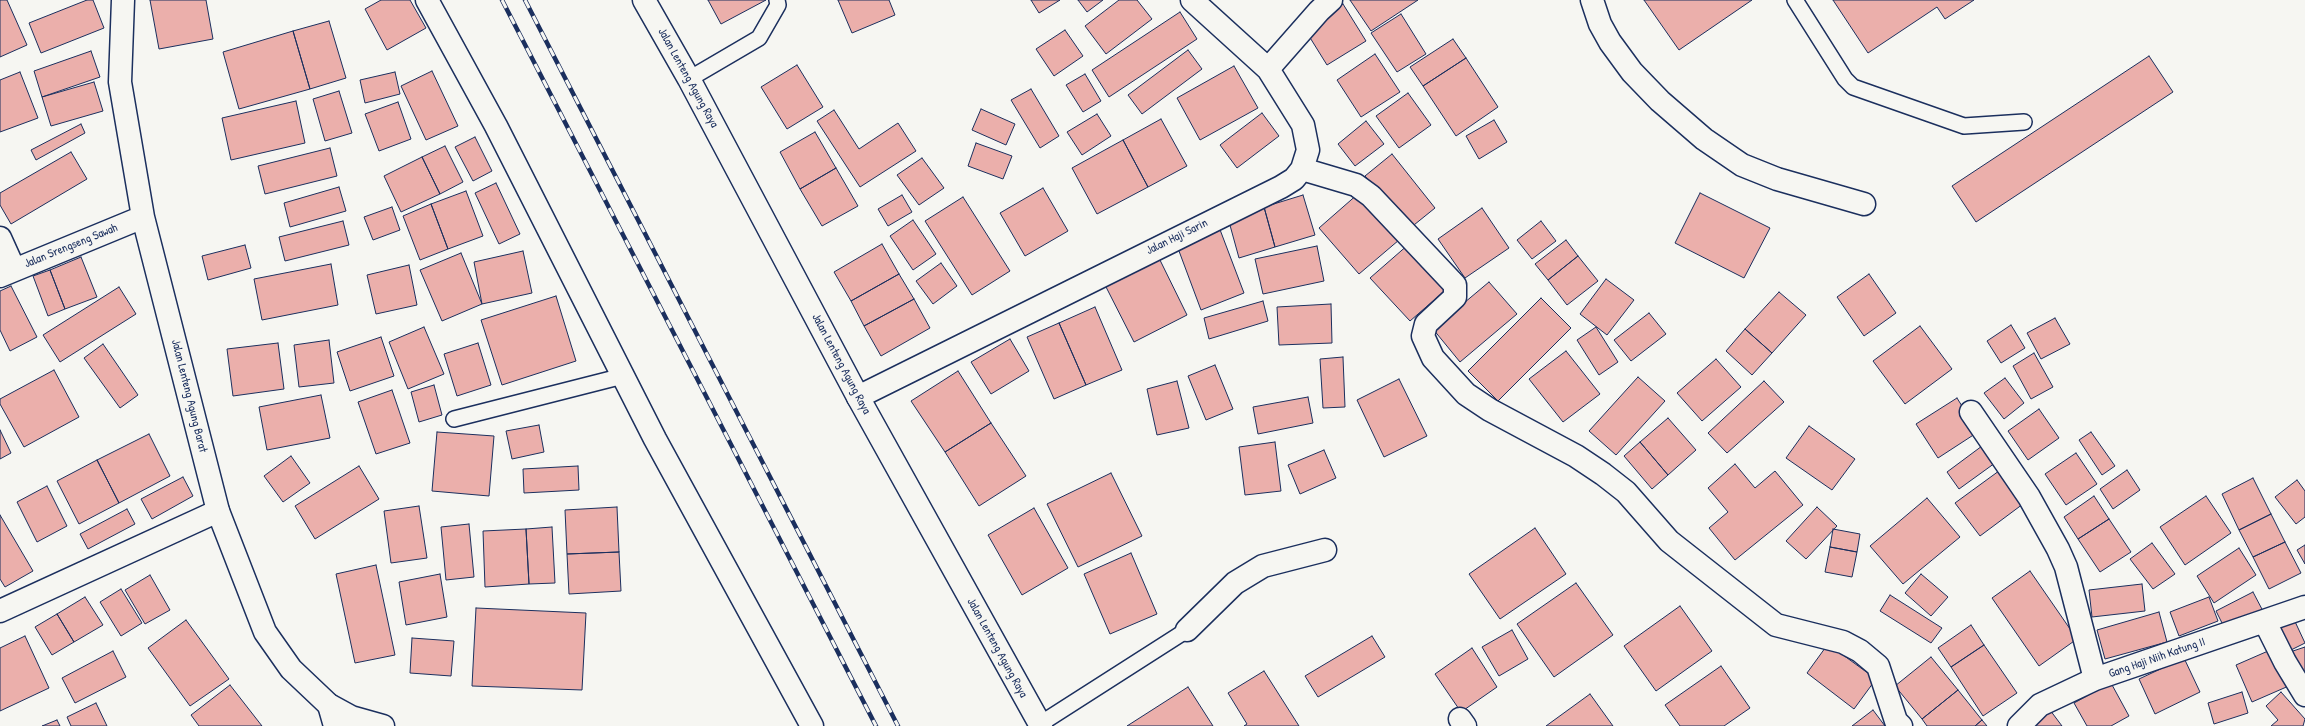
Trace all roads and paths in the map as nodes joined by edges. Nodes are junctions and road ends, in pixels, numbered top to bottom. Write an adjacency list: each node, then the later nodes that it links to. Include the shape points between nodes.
1 (123, 0): 14 (street, Jalan Lenteng Agung Barat, via 120,82)
2 (427, 0): 17 (street, via 499,133)
3 (644, 0): 10 (street, Jalan Lenteng Agung Raya)
4 (777, 0): 10 (lane, via 778,5 759,38)
5 (1192, 0): 9 (street, Jalan Haji Sarin)
6 (1331, 0): 9 (street)
7 (1592, 0): 13 (street, via 1600,24 1632,72 1660,101 1704,139 1742,165 1777,179)
8 (1795, 0): 11 (lane, via 1845,79 1853,87 1964,126)
9 (1268, 69): 12 (street, Jalan Haji Sarin, via 1303,125 1308,150)
10 (689, 79): 18 (street, Jalan Lenteng Agung Raya)
11 (2024, 122)
12 (1302, 169): 18 (street, Jalan Haji Sarin, via 1281,187); 34 (street, via 1356,185 1371,196 1455,285 1455,297 1426,324 1423,336 1433,358 1466,394 1603,474 1626,492 1669,540 1776,625 1843,642 1860,651 1878,666 1896,721)
13 (1864, 204)
14 (143, 218): 16 (street, Jalan Srengseng Sawah); 21 (street, Jalan Lenteng Agung Barat)
15 (0, 238): 16 (street)
16 (7, 273)
17 (623, 376): 20 (lane); 33 (street)
18 (858, 397): 30 (street, Jalan Lenteng Agung Raya)
19 (1971, 412): 27 (street, via 2029,497 2058,549 2066,567)
20 (454, 419)
21 (218, 510): 24 (street); 29 (street, Jalan Lenteng Agung Barat, via 265,632 292,669)
22 (1325, 550): 26 (street, via 1263,566 1235,583)
23 (2305, 608): 25 (street, Gang Haji Niih Katung II)
24 (0, 611)
25 (2265, 622): 27 (street, Gang Haji Niih Katung II); 28 (street)
26 (1188, 630): 30 (lane)
27 (2095, 679): 35 (street, Gang Haji Niih Katung II, via 2040,705)
28 (2305, 695)
29 (329, 705): 31 (street); 32 (street, Jalan Lenteng Agung Barat, via 351,717)
30 (1040, 725)
31 (335, 726)
32 (383, 726)
33 (812, 726)
34 (1901, 726)
35 (2019, 726)

